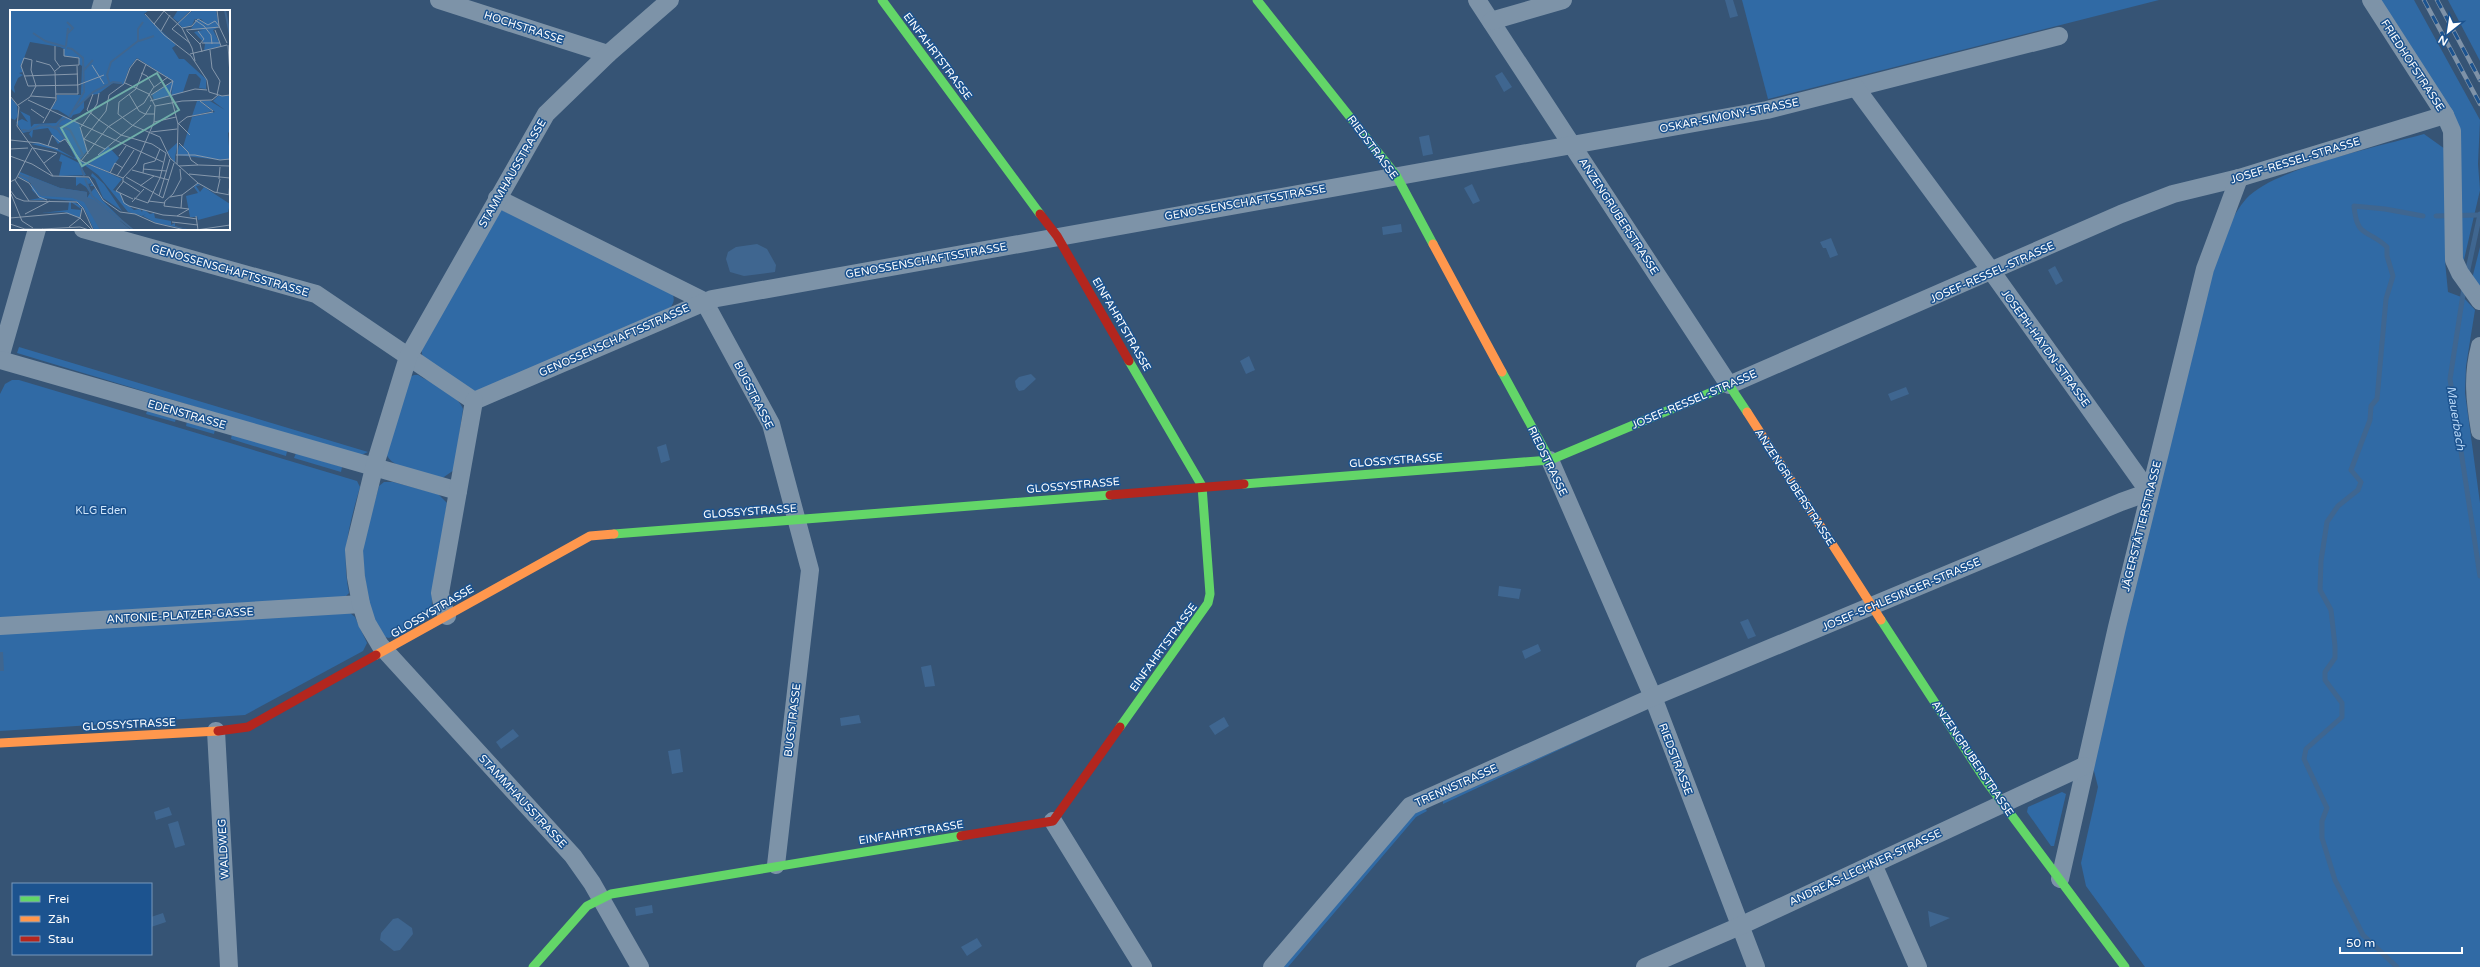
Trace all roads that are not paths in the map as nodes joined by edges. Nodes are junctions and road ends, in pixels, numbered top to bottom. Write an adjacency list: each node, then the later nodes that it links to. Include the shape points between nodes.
1 (104, 0): 9 (street)
2 (439, 0): 12 (street, HOCHSTRASSE)
3 (670, 0): 12 (street, STAMMHAUSSTRASSE)
4 (882, 0): 23 (street, EINFAHRTSTRASSE)
5 (1257, 0): 16 (street, RIEDSTRASSE)
6 (1478, 0): 10 (street, ANZENGRUBERSTRASSE)
7 (1563, 0): 10 (street)
8 (2371, 0): 14 (street, FRIEDHOFSTRASSE)
9 (100, 10)
10 (1491, 21): 15 (street, ANZENGRUBERSTRASSE)
11 (2059, 36): 13 (street, OSKAR-SIMONY-STRASSE)
12 (608, 54): 18 (street, STAMMHAUSSTRASSE, via 546,114)
13 (1856, 88): 15 (street, OSKAR-SIMONY-STRASSE, via 1767,110); 24 (street, JOSEPH-HAYDN-STRASSE)
14 (2449, 123): 17 (street, JOSEF-RESSEL-STRASSE); 26 (street, via 2454,260)
15 (1572, 144): 16 (street, OSKAR-SIMONY-STRASSE); 30 (street, ANZENGRUBERSTRASSE)
16 (1396, 175): 23 (street, GENOSSENSCHAFTSSTRASSE); 33 (street, RIEDSTRASSE)
17 (2239, 178): 24 (street, JOSEF-RESSEL-STRASSE, via 2174,194 2121,214); 37 (street, JÄGERSTÄTTERSTRASSE, via 2205,268)
18 (497, 198): 25 (street); 28 (street, STAMMHAUSSTRASSE)
19 (0, 204): 20 (street)
20 (10, 208)
21 (37, 230): 29 (street)
22 (87, 230): 28 (street, GENOSSENSCHAFTSSTRASSE, via 316,294)
23 (1058, 236): 25 (street, GENOSSENSCHAFTSSTRASSE); 35 (street, EINFAHRTSTRASSE)
24 (1992, 272): 30 (street, JOSEF-RESSEL-STRASSE); 37 (street, JOSEPH-HAYDN-STRASSE)
25 (704, 301): 31 (street, GENOSSENSCHAFTSSTRASSE); 38 (street, BUGSTRASSE, via 771,424)
26 (2480, 301)
27 (2480, 346): 32 (street, via 2474,373)
28 (408, 357): 31 (street, GENOSSENSCHAFTSSTRASSE); 34 (street, STAMMHAUSSTRASSE)
29 (0, 359): 34 (street, EDENSTRASSE)
30 (1728, 385): 33 (street, JOSEF-RESSEL-STRASSE); 40 (street, ANZENGRUBERSTRASSE)
31 (474, 401): 36 (street)
32 (2480, 431)
33 (1550, 460): 35 (street, GLOSSYSTRASSE); 44 (street, RIEDSTRASSE)
34 (374, 468): 36 (street, EDENSTRASSE); 39 (street, STAMMHAUSSTRASSE, via 354,550)
35 (1202, 486): 38 (street, GLOSSYSTRASSE); 49 (street, EINFAHRTSTRASSE, via 1210,594 1208,603)
36 (458, 492): 41 (street, via 440,593)
37 (2149, 492): 40 (street, JOSEF-SCHLESINGER-STRASSE); 47 (street, JÄGERSTÄTTERSTRASSE)
38 (797, 520): 41 (street, GLOSSYSTRASSE, via 590,536); 51 (street, BUGSTRASSE, via 810,572)
39 (361, 604): 42 (street, ANTONIE-PLATZER-GASSE); 43 (street, STAMMHAUSSTRASSE, via 371,629)
40 (1872, 606): 44 (street, JOSEF-SCHLESINGER-STRASSE); 48 (street, ANZENGRUBERSTRASSE)
41 (447, 616): 43 (street, GLOSSYSTRASSE)
42 (0, 626)
43 (385, 652): 45 (street, GLOSSYSTRASSE, via 254,724); 53 (street, STAMMHAUSSTRASSE, via 573,856)
44 (1653, 697): 54 (street, RIEDSTRASSE); 59 (street, TRENNSTRASSE, via 1410,806)
45 (216, 731): 46 (street, GLOSSYSTRASSE); 55 (street, WALDWEG)
46 (0, 743)
47 (2084, 766): 48 (street, ANDREAS-LECHNER-STRASSE); 52 (street, JÄGERSTÄTTERSTRASSE)
48 (2002, 803): 50 (street, ANDREAS-LECHNER-STRASSE); 52 (street, ANZENGRUBERSTRASSE)
49 (1053, 821): 51 (street, EINFAHRTSTRASSE); 58 (street)
50 (1872, 864): 54 (street, ANDREAS-LECHNER-STRASSE); 62 (street)
51 (776, 865): 53 (street, EINFAHRTSTRASSE, via 623,891)
52 (2060, 879): 63 (street, ANZENGRUBERSTRASSE)
53 (600, 898): 56 (street, EINFAHRTSTRASSE, via 587,906); 57 (street, STAMMHAUSSTRASSE)
54 (1740, 926): 60 (street, ANDREAS-LECHNER-STRASSE); 61 (street, RIEDSTRASSE)
55 (229, 967)
56 (533, 967)
57 (640, 967)
58 (1143, 967)
59 (1272, 967)
60 (1645, 967)
61 (1756, 967)
62 (1918, 967)
63 (2125, 967)

